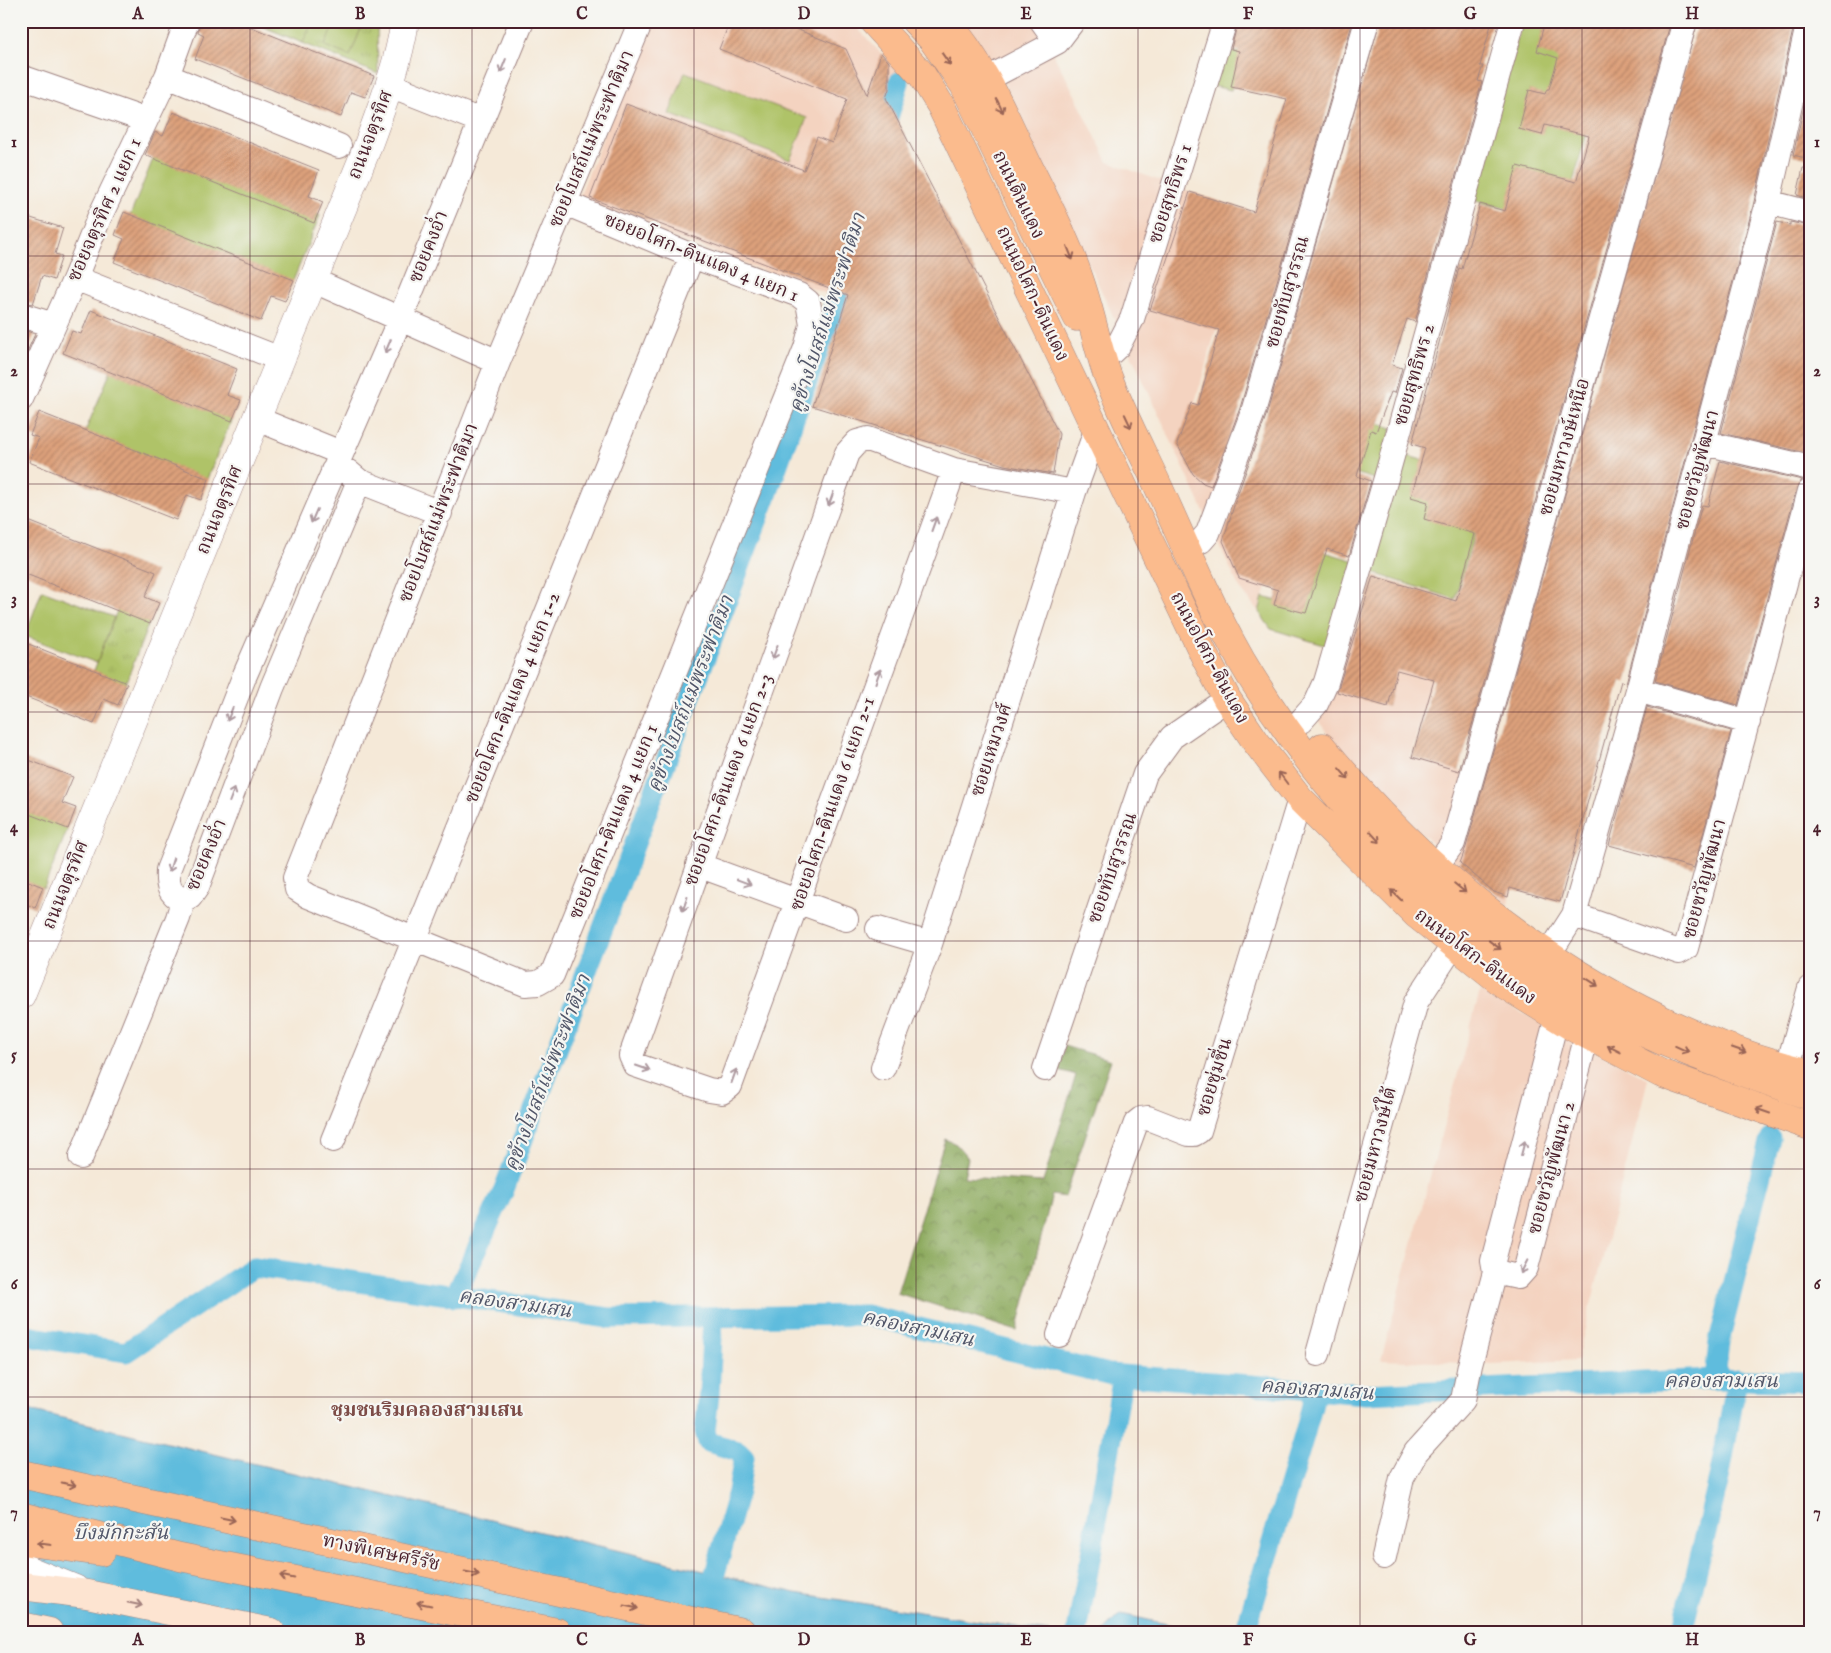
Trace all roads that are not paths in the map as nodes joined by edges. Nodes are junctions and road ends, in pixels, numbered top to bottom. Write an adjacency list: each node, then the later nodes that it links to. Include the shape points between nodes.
1 (187, 21): 16 (street, ซอยจตุรทิศ 2 แยก 1)
2 (405, 21): 19 (street, ถนนจตุรทิศ)
3 (522, 21): 21 (street, ซอยคงอ่ำ, one-way to 21)
4 (642, 21): 24 (street, ซอยโบสถ์แม่พระฟาติมา)
5 (873, 21): 37 (main road, ถนนอโศก-ดินแดง, via 922,75 963,146)
6 (915, 21): 34 (main road, ถนนดินแดง, one-way to 34, via 932,39 964,85)
7 (946, 21): 18 (main road, ถนนอโศก-ดินแดง, via 962,39)
8 (1042, 21): 15 (street)
9 (1073, 21): 15 (street)
10 (1225, 21): 34 (street, ซอยสุทธิพร 1, via 1132,319 1118,346)
11 (1367, 21): 46 (street, ซอยทับสุวรรณ, via 1253,412 1208,533)
12 (1513, 21): 52 (street, ซอยสุทธิพร 2, via 1326,682 1316,704)
13 (1685, 21): 56 (street, ซอยมหาวงษ์เหนือ, via 1453,843)
14 (1809, 21): 23 (street, ซอยขวัญพัฒนา)
15 (1057, 42): 18 (street)
16 (167, 76): 20 (street, ซอยจตุรทิศ 2 แยก 1); 22 (street)
17 (21, 78): 20 (street)
18 (987, 79): 34 (main road, ถนนอโศก-ดินแดง, one-way to 34, via 1069,250)
19 (390, 86): 21 (street); 28 (street, ถนนจตุรทิศ)
20 (145, 120): 27 (street, ซอยจตุรทิศ 2 แยก 1)
21 (481, 120): 30 (street, ซอยคงอ่ำ)
22 (339, 146)
23 (1768, 202): 25 (street); 38 (street, ซอยขวัญพัฒนา)
24 (565, 203): 26 (street, ซอยอโศก-ดินแดง 4 แยก 1); 33 (street, ซอยโบสถ์แม่พระฟาติมา)
25 (1810, 213)
26 (692, 256): 62 (street, ซอยอโศก-ดินแดง 4 แยก 1-2); 62 (street, ซอยอโศก-ดินแดง 4 แยก 1, via 798,295 808,302 812,325 806,348 552,975 525,984)
27 (75, 278): 31 (street, ซอยจตุรทิศ 2 แยก 1); 32 (street)
28 (312, 280): 30 (street); 32 (street, ถนนจตุรทิศ)
29 (21, 315): 31 (street)
30 (400, 319): 33 (street); 39 (street, ซอยคงอ่ำ, one-way to 39)
31 (54, 325): 35 (street, ซอยจตุรทิศ 2 แยก 1)
32 (280, 359): 36 (street, ถนนจตุรทิศ)
33 (498, 362): 45 (street, ซอยโบสถ์แม่พระฟาติมา)
34 (1102, 364): 46 (main road, ถนนอโศก-ดินแดง, one-way to 46)
35 (21, 399)
36 (257, 419): 39 (street); 66 (street, ถนนจตุรทิศ)
37 (1096, 431): 43 (street, ซอยเหมวงศ์); 51 (main road, ถนนอโศก-ดินแดง)
38 (1705, 443): 40 (street); 50 (street, ซอยขวัญพัฒนา)
39 (337, 462): 42 (street); 48 (street, ซอยคงอ่ำ, one-way to 48)
40 (1810, 468)
41 (954, 470): 43 (street); 55 (street, ซอยอโศก-ดินแดง 6 แยก 2-3, one-way to 55, via 868,438 857,442 847,453); 58 (street, ซอยอโศก-ดินแดง 6 แยก 2-1, one-way to 41)
42 (359, 481): 45 (street); 49 (street, ซอยคงอ่ำ)
43 (1074, 492): 63 (street, ซอยเหมวงศ์)
44 (1810, 492): 53 (street, ซอยขวัญพัฒนา)
45 (440, 513): 62 (street, ซอยโบสถ์แม่พระฟาติมา, via 295,878 297,889 308,896)
46 (1186, 548): 47 (main road, ถนนอโศก-ดินแดง)
47 (1209, 596): 52 (main road, ถนนอโศก-ดินแดง); 75 (main road, ถนนอโศก-ดินแดง, one-way to 75, via 1248,672 1334,793 1437,899 1494,945 1552,984 1621,1022 1713,1063)
48 (244, 677): 49 (street); 57 (street, ซอยคงอ่ำ, one-way to 57, via 168,870 167,884 172,895)
49 (272, 688): 57 (street, ซอยคงอ่ำ, one-way to 49, via 197,886)
50 (1638, 690): 53 (street); 59 (street, ซอยขวัญพัฒนา)
51 (1227, 699): 54 (main road, ถนนอโศก-ดินแดง, one-way to 51); 72 (street, ซอยทับสุวรรณ, via 1172,737 1145,774)
52 (1301, 721): 56 (main road, ถนนอโศก-ดินแดง, one-way to 56, via 1345,776)
53 (1748, 722): 59 (street, ซอยขวัญพัฒนา, via 1686,948 1679,952)
54 (1300, 799): 64 (main road, ถนนอโศก-ดินแดง, one-way to 54, via 1417,915); 80 (street, ซอยชุ่มชื่น, via 1198,1131 1189,1134 1148,1118 1136,1123)
55 (698, 865): 58 (street, one-way to 58); 74 (street, ซอยอโศก-ดินแดง 6 แยก 2-3, one-way to 74, via 632,1056 635,1065)
56 (1435, 868): 65 (main road, ถนนอโศก-ดินแดง, one-way to 65, via 1492,915)
57 (183, 901): 78 (street)
58 (798, 901): 60 (street); 74 (street, ซอยอโศก-ดินแดง 6 แยก 2-1, one-way to 58, via 722,1092 730,1086)
59 (1574, 915): 65 (street, ซอยขวัญพัฒนา)
60 (846, 919)
61 (878, 929): 63 (street)
62 (416, 939): 77 (street, ซอยอโศก-ดินแดง 4 แยก 1-2)
63 (930, 944): 71 (street, ซอยเหมวงศ์)
64 (1454, 944): 69 (main road, ถนนอโศก-ดินแดง, via 1505,985); 81 (street, ซอยมหาวงษ์ใต้, via 1416,1002)
65 (1549, 954): 73 (main road, ถนนอโศก-ดินแดง, one-way to 73, via 1611,993 1679,1028)
66 (28, 962): 68 (street, ถนนจตุรทิศ)
67 (1810, 988): 73 (street)
68 (21, 995)
69 (1557, 1017): 70 (main road, ถนนอโศก-ดินแดง); 79 (street, ซอยขวัญพัฒนา 2, one-way to 69, via 1493,1261)
70 (1587, 1035): 76 (main road, ถนนอโศก-ดินแดง, one-way to 70, via 1660,1073); 79 (street, ซอยขวัญพัฒนา 2, one-way to 79, via 1526,1268 1518,1277)
71 (883, 1068)
72 (1046, 1069)
73 (1799, 1070)
74 (678, 1080)
75 (1810, 1096)
76 (1810, 1126)
77 (333, 1140)
78 (81, 1156)
79 (1495, 1272): 86 (street, ซอยขวัญพัฒนา 2, via 1464,1400 1416,1452 1402,1478)
80 (1059, 1335)
81 (1318, 1354)
82 (21, 1474): 94 (main road, ทางพิเศษศรีรัช, one-way to 94)
83 (21, 1516): 85 (main road)
84 (21, 1541): 85 (main road, one-way to 84, via 117,1554)
85 (180, 1557): 93 (main road, one-way to 85)
86 (1384, 1557)
87 (21, 1567): 89 (street)
88 (21, 1586): 89 (main road)
89 (87, 1594): 92 (main road, one-way to 92)
90 (21, 1626): 91 (main road)
91 (49, 1632)
92 (271, 1632)
93 (557, 1632)
94 (742, 1632)

